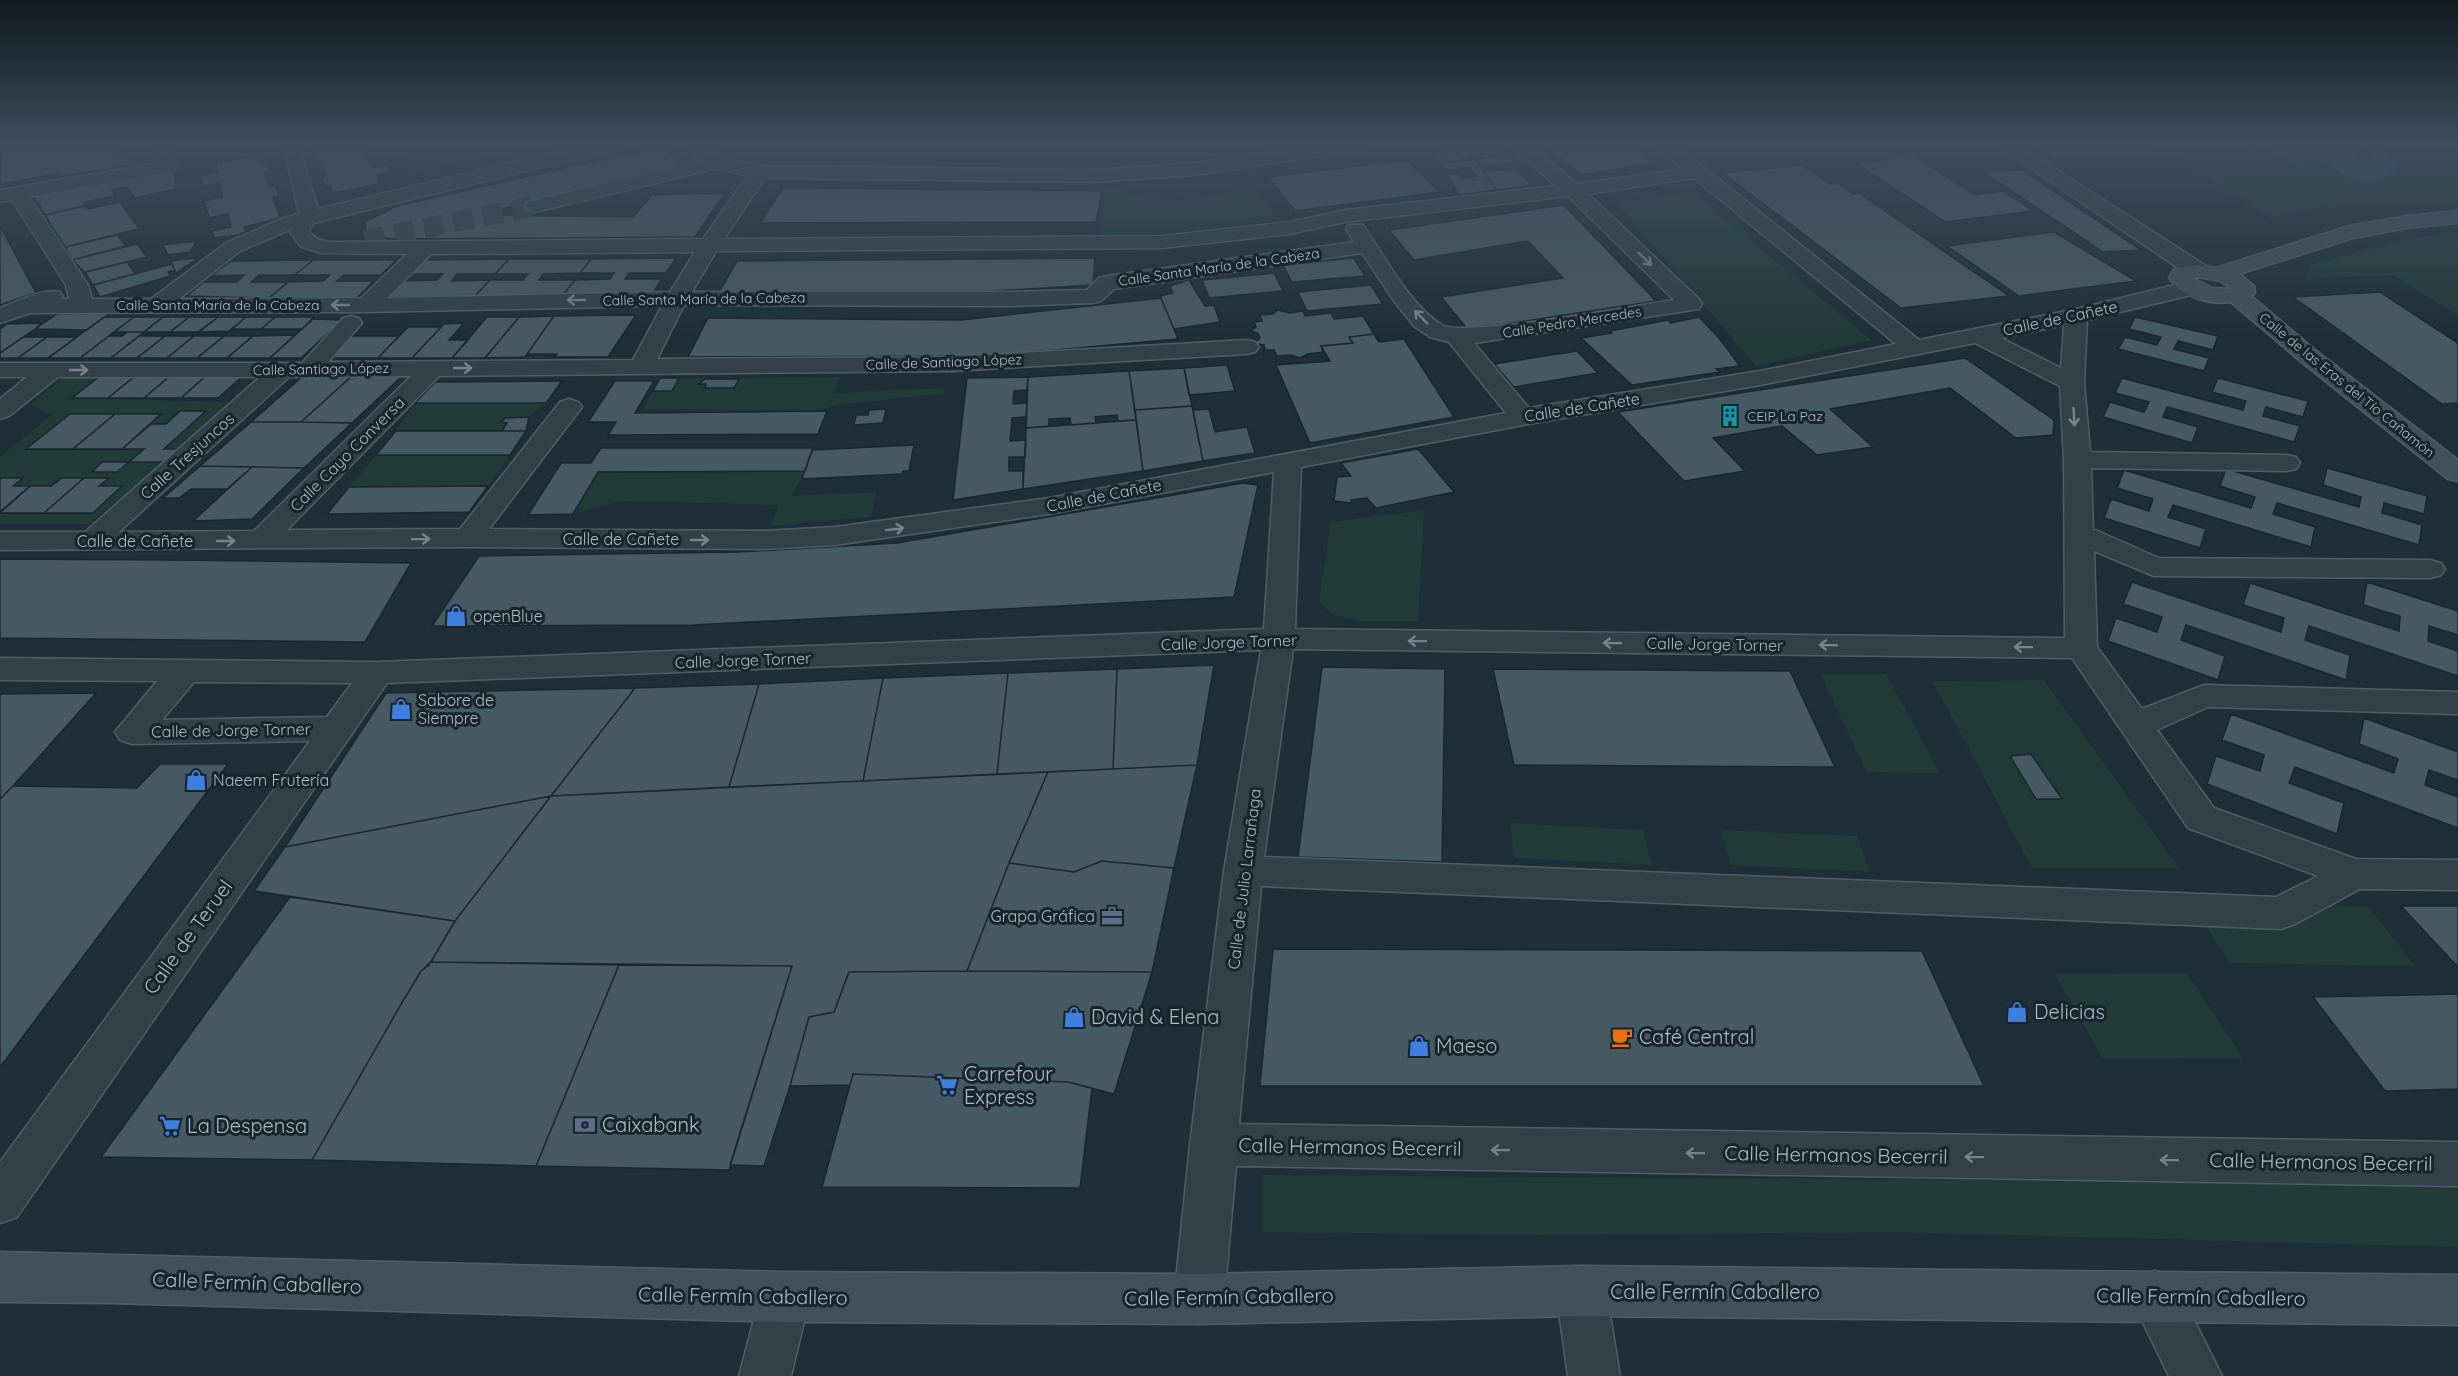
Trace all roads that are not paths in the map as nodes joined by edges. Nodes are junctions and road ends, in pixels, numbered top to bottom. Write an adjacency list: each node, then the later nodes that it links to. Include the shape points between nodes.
1 (19, 208): 19 (street)
2 (308, 208): 10 (street)
3 (344, 208): 10 (street)
4 (734, 208): 12 (street)
5 (1413, 208): 9 (street)
6 (1592, 208): 27 (street, Calle Pedro Mercedes, one-way to 27, via 1691,304 1487,335)
7 (1744, 208): 29 (street)
8 (2100, 208): 17 (street)
9 (1345, 216): 12 (street, via 1290,228 1161,242); 14 (street, Calle Pedro Mercedes)
10 (307, 217): 13 (street, via 299,230 310,245); 16 (street, via 261,233)
11 (2458, 217): 17 (main road, via 2349,232)
12 (710, 244): 15 (street); 20 (street)
13 (348, 245): 15 (street); 16 (street)
14 (1368, 246): 20 (street, Calle Santa María de la Cabeza, via 1107,283 1093,296); 27 (street, Calle Pedro Mercedes, one-way to 14, via 1432,329 1409,305)
15 (426, 247): 21 (street)
16 (228, 251): 22 (street)
17 (2202, 277): 18 (main road, via 2209,294); 18 (main road, via 2243,286 2244,292); 24 (street, Calle de Cañete)
18 (2236, 295): 42 (main road, Calle de las Eras del Tío Cañamón)
19 (79, 296): 22 (street, Calle Santa María de la Cabeza); 23 (street, Calle Santa María de la Cabeza)
20 (677, 298): 21 (street, Calle Santa María de la Cabeza, one-way to 21); 30 (street)
21 (366, 305): 22 (street, Calle Santa María de la Cabeza, one-way to 22)
22 (156, 306)
23 (0, 316)
24 (2076, 316): 26 (street, Calle de Cañete); 35 (street)
25 (351, 323): 34 (street, Calle Tresjuncos)
26 (1978, 335): 29 (street, Calle de Cañete); 35 (street)
27 (1456, 336): 38 (street)
28 (1247, 347): 30 (street, Calle de Santiago López, via 952,364)
29 (1914, 347): 38 (street, Calle de Cañete, via 1760,378)
30 (641, 367): 31 (street, Calle Santiago López, one-way to 30)
31 (433, 368): 34 (street, Calle Santiago López); 47 (street, Calle Cayo Conversa)
32 (0, 370): 33 (street, Calle Santiago López)
33 (52, 370): 34 (street, Calle Santiago López, one-way to 34); 37 (street)
34 (296, 370): 46 (street, Calle Tresjuncos)
35 (2072, 383): 40 (street, one-way to 40)
36 (569, 407): 44 (street)
37 (0, 411)
38 (1523, 417): 39 (street, Calle de Cañete)
39 (1288, 460): 44 (street, Calle de Cañete, one-way to 39, via 764,540 835,536 1049,506); 49 (street, Calle de Julio Larrañaga)
40 (2077, 460): 41 (street); 43 (street)
41 (2287, 463)
42 (2458, 473)
43 (2078, 533): 48 (street, via 2154,567); 50 (street)
44 (468, 538): 47 (street, Calle de Cañete, one-way to 44)
45 (0, 541): 46 (street, Calle de Cañete)
46 (92, 541): 47 (street, Calle de Cañete, one-way to 47)
47 (260, 541)
48 (2430, 569)
49 (1279, 639): 50 (street, Calle Jorge Torner, one-way to 49); 53 (street, Calle Jorge Torner); 57 (street, Calle de Julio Larrañaga)
50 (2081, 648): 55 (street)
51 (0, 669): 52 (street)
52 (184, 672): 53 (street); 56 (street, Calle de Jorge Torner, via 132,732)
53 (376, 673): 56 (street, Calle de Teruel)
54 (2458, 703): 55 (street, via 2204,696)
55 (2136, 725): 58 (street, via 2201,818)
56 (337, 729): 62 (street, Calle de Teruel)
57 (1244, 872): 58 (street, via 2282,913); 60 (street, Calle de Julio Larrañaga)
58 (2355, 874): 59 (street)
59 (2458, 875)
60 (1213, 1145): 61 (street, Calle Hermanos Becerril, one-way to 60); 67 (street, Calle de Julio Larrañaga)
61 (2458, 1164)
62 (0, 1201)
63 (8, 1282): 66 (main road, Calle Fermín Caballero)
64 (1581, 1291): 65 (main road, Calle Fermín Caballero); 67 (main road, Calle Fermín Caballero); 70 (street)
65 (2155, 1296): 68 (main road, Calle Fermín Caballero); 71 (street)
66 (785, 1298): 67 (main road, Calle Fermín Caballero); 69 (street)
67 (1199, 1299)
68 (2458, 1300)
69 (765, 1376)
70 (1594, 1376)
71 (2196, 1376)

